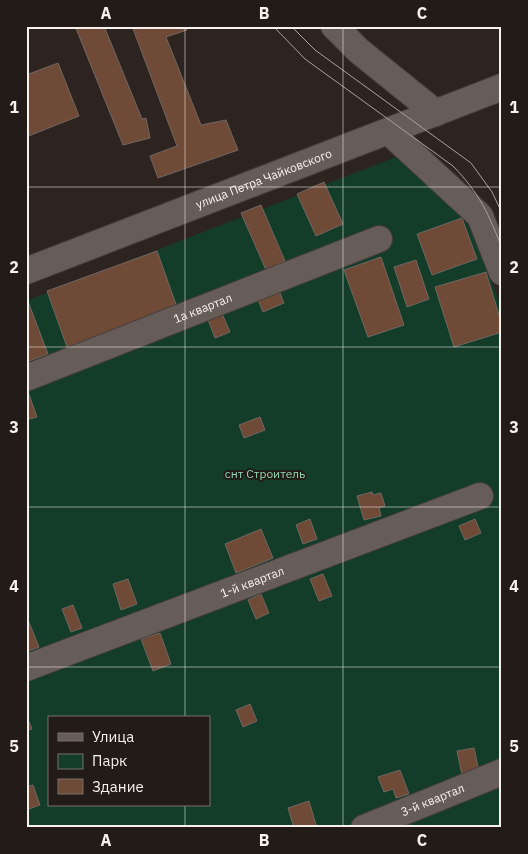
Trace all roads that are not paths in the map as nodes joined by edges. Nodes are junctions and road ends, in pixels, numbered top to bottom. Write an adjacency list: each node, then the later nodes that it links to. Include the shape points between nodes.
1 (334, 26): 3 (street, via 359,51)
2 (502, 87): 3 (street, улица Петра Чайковского)
3 (436, 113): 4 (street, улица Петра Чайковского)
4 (389, 132): 6 (street, улица Петра Чайковского); 7 (street, via 480,216)
5 (379, 239): 8 (street, 1а квартал)
6 (26, 271)
7 (502, 272)
8 (26, 378)
9 (480, 496): 10 (street, 1-й квартал)
10 (26, 668)
11 (502, 772): 12 (street, 3-й квартал)
12 (364, 828)

